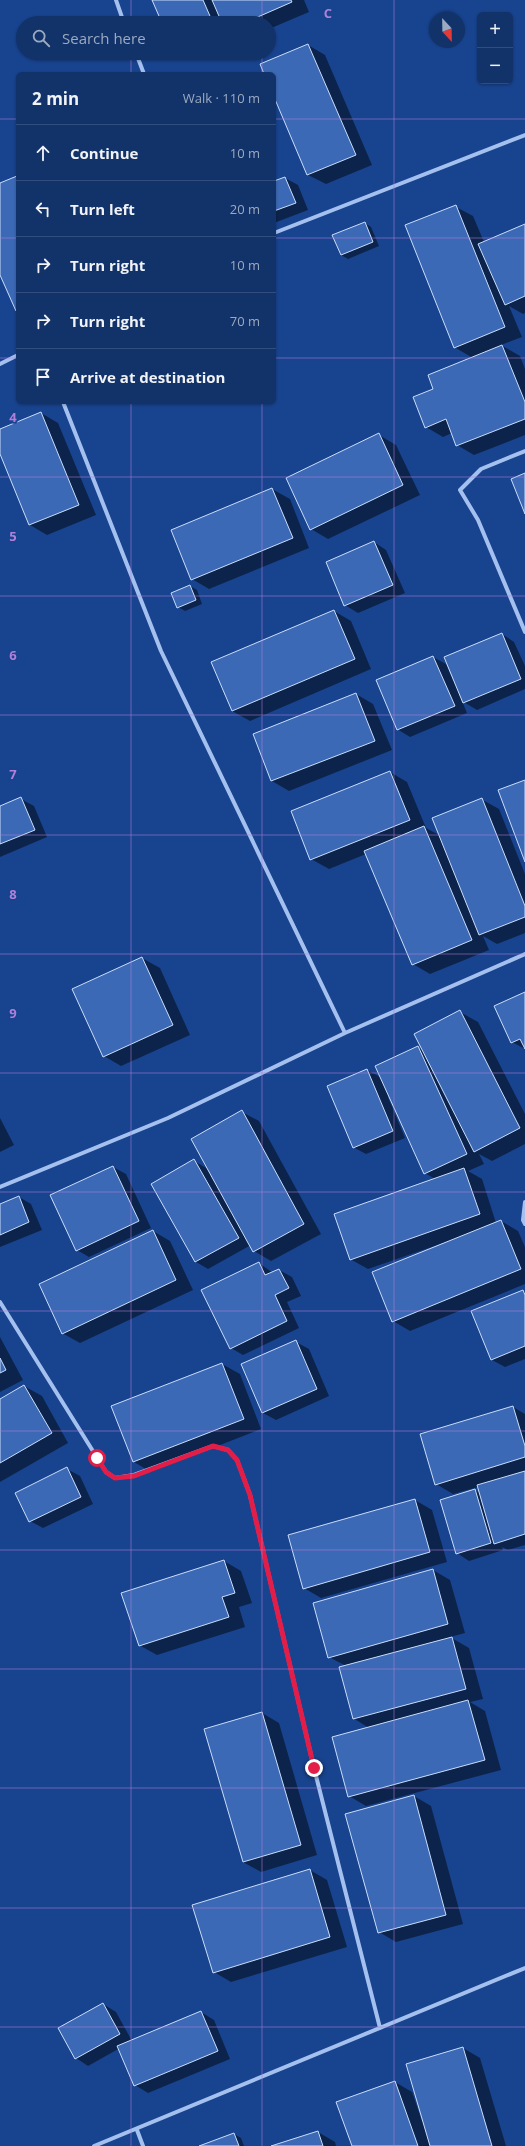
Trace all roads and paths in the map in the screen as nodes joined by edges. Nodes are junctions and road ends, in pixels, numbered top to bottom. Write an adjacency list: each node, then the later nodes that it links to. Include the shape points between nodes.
1 (116, 0): 2 (street)
2 (122, 16)
3 (139, 60): 4 (street)
4 (143, 72)
5 (525, 135): 6 (street)
6 (276, 232)
7 (16, 356): 8 (street)
8 (0, 364)
9 (64, 404): 13 (street, via 161,651)
10 (525, 451): 11 (street, via 481,469 460,490 478,520)
11 (525, 632)
12 (525, 954): 13 (street)
13 (345, 1033): 14 (street, via 168,1118)
14 (0, 1187)
15 (525, 1202): 16 (street)
16 (525, 1224)
17 (0, 1302): 19 (street, via 106,1472 115,1478 134,1476 213,1446 228,1450 237,1460 250,1495 314,1768)
18 (525, 1968): 19 (street)
19 (380, 2028): 20 (street)
20 (137, 2130): 21 (street); 22 (street)
21 (94, 2146)
22 (143, 2146)

